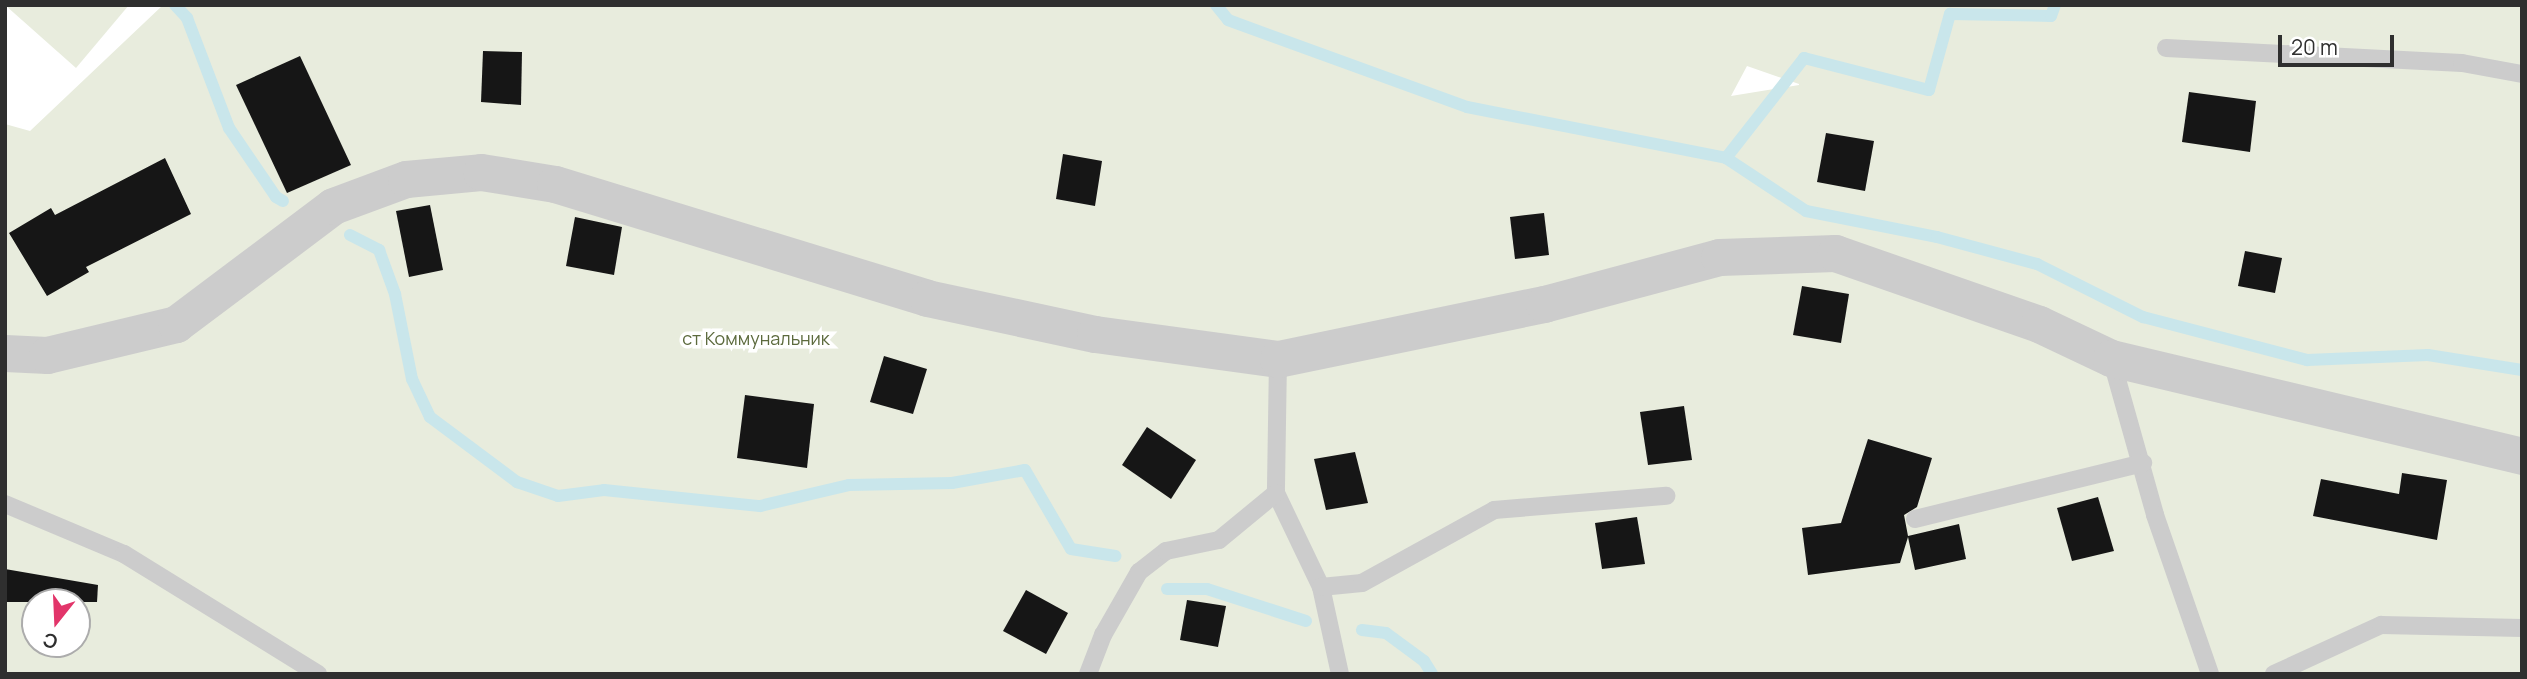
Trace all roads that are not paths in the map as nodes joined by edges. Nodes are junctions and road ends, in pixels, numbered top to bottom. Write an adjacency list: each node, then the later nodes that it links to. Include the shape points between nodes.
1 (2166, 48): 2 (lane, via 2462,63)
2 (2522, 74)
3 (5, 353): 5 (street, via 47,355 176,324 334,206 406,178 481,172 555,184 927,298 1095,334)
4 (2111, 358): 5 (street, via 2039,324 1835,253 1719,257 1544,304); 6 (street); 7 (lane)
5 (1278, 359): 8 (lane)
6 (2522, 456)
7 (2143, 463): 11 (lane); 17 (lane, via 2155,515)
8 (1276, 493): 12 (lane); 15 (lane, via 1219,540 1166,551 1139,572 1103,635)
9 (1666, 496): 12 (lane, via 1494,510 1362,583)
10 (5, 503): 14 (lane, via 124,554)
11 (1914, 519)
12 (1321, 587): 16 (lane)
13 (2522, 628): 18 (lane, via 2381,625)
14 (318, 674)
15 (1088, 674)
16 (1340, 674)
17 (2210, 674)
18 (2274, 674)

